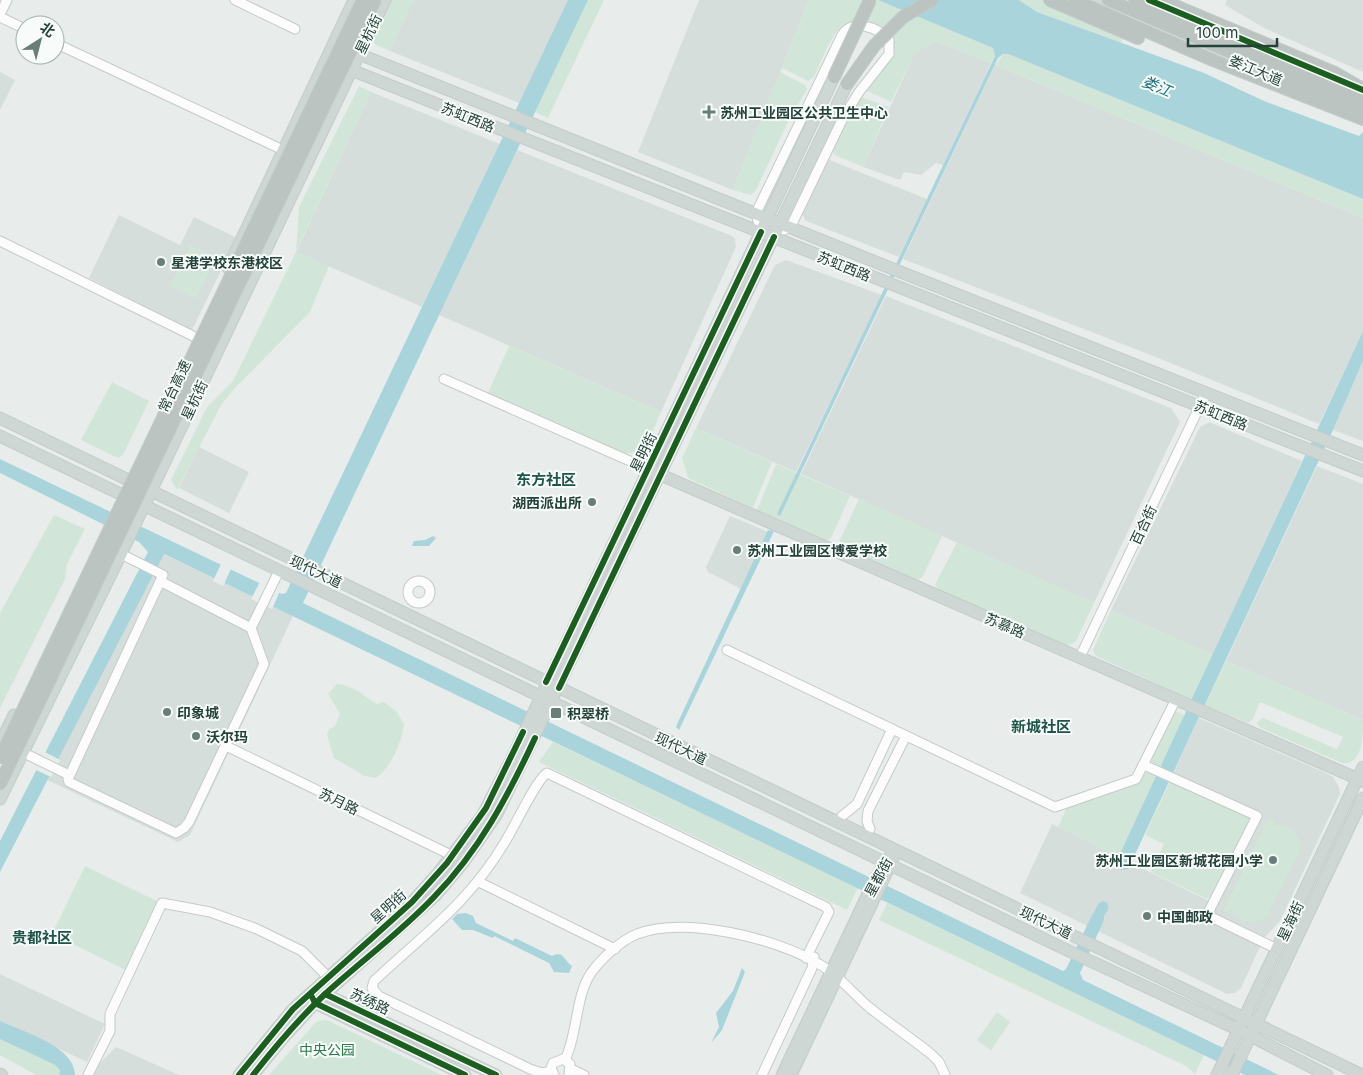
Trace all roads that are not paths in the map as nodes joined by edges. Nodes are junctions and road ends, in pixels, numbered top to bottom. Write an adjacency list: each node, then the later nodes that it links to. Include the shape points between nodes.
1 (7, 0): 17 (street)
2 (235, 0): 19 (street)
3 (354, 0): 20 (main road, 星杭街)
4 (363, 0): 72 (highway, 常台高速, bridge)
5 (374, 0): 77 (highway, 常台高速, bridge)
6 (385, 0): 23 (main road, 星杭街)
7 (870, 0): 27 (highway, bridge)
8 (911, 0): 21 (highway, bridge)
9 (932, 0): 21 (highway, bridge, via 903,17)
10 (1050, 0): 25 (highway, via 1139,38)
11 (1075, 0): 25 (highway)
12 (1093, 0): 32 (main road, 娄江大道)
13 (1108, 0): 31 (highway)
14 (1135, 0): 30 (highway)
15 (1149, 0): 29 (main road, 娄江大道)
16 (1160, 0): 29 (highway, via 1335,73)
17 (0, 15): 18 (street)
18 (15, 23)
19 (295, 29)
20 (334, 44): 23 (main road, 苏虹西路); 24 (main road, 星杭街)
21 (874, 46): 28 (highway)
22 (65, 48): 33 (street)
23 (358, 54): 26 (main road, 星杭街); 34 (main road, 苏虹西路)
24 (326, 60): 26 (main road, 苏虹西路); 33 (main road, 星杭街)
25 (1212, 60): 32 (highway)
26 (350, 71): 37 (main road, 苏虹西路); 51 (main road, 星杭街)
27 (834, 77): 35 (main road, 星明街)
28 (847, 84): 36 (main road, 星明街)
29 (1363, 90)
30 (1363, 96)
31 (1363, 109)
32 (1363, 117)
33 (283, 150): 40 (main road, 星杭街)
34 (756, 213): 35 (main road, 苏虹西路); 36 (street, via 844,32 850,26 858,25 880,33 889,40 889,54 859,91); 37 (street)
35 (768, 218): 36 (main road, 苏虹西路); 37 (main road, 星明街)
36 (786, 224): 38 (main road, 星明街); 42 (main road, 苏虹西路)
37 (761, 232): 38 (main road, 苏虹西路); 47 (main road, 星明街)
38 (774, 237): 43 (main road, 苏虹西路); 49 (main road, 星明街)
39 (0, 241): 40 (street)
40 (195, 337): 50 (main road, 星杭街)
41 (444, 379): 47 (street)
42 (1206, 393): 43 (street, 百合街); 46 (main road, 苏虹西路)
43 (1199, 406): 48 (main road, 苏虹西路); 61 (street, 百合街)
44 (0, 418): 50 (main road, 现代大道)
45 (0, 436): 52 (main road, 现代大道)
46 (1363, 454)
47 (648, 469): 49 (main road, 苏慕路); 62 (main road, 星明街)
48 (1363, 471)
49 (660, 475): 61 (main road, 苏慕路); 63 (main road, 星明街)
50 (128, 480): 51 (main road, 现代大道); 52 (main road, 星杭街)
51 (151, 491): 53 (main road, 星杭街); 62 (main road, 现代大道)
52 (121, 494): 53 (main road, 现代大道); 69 (main road, 星杭街)
53 (144, 506): 54 (main road, 星杭街); 55 (main road, 现代大道)
54 (121, 554): 56 (street); 71 (main road, 星杭街)
55 (278, 571): 59 (street); 64 (main road, 现代大道)
56 (160, 577): 59 (street); 75 (street)
57 (424, 602): 57 (street, via 406,599 413,582 424,581 430,590 429,598); 58 (street)
58 (420, 612)
59 (251, 628): 70 (street, via 264,664)
60 (727, 650): 67 (street)
61 (1080, 657): 65 (main road, 苏慕路)
62 (546, 682): 63 (main road, 现代大道); 64 (main road, 星明街)
63 (559, 688): 66 (main road, 星明街); 82 (main road, 现代大道)
64 (540, 697): 66 (main road, 现代大道); 83 (main road, 星明街, via 486,808)
65 (1181, 701): 73 (street); 76 (main road, 苏慕路)
66 (552, 703): 84 (main road, 现代大道); 90 (main road, 星明街, via 497,814 457,871 422,910)
67 (892, 729): 68 (street); 80 (street, via 857,804)
68 (906, 736): 73 (street, via 1055,807 1133,781); 81 (street, via 868,811)
69 (0, 743)
70 (226, 746): 75 (street, via 189,822 176,833 70,782); 83 (street, 苏月路)
71 (28, 756): 75 (street); 78 (main road, 星杭街)
72 (0, 758)
73 (1144, 765): 87 (street, via 1257,816 1207,916)
74 (1363, 767): 76 (main road, 星海街)
75 (69, 775)
76 (1360, 780): 87 (main road, 星海街)
77 (0, 784)
78 (0, 798)
79 (1363, 798): 94 (main road, 星海街)
80 (842, 816)
81 (870, 829)
82 (895, 850): 84 (main road, 星都街); 93 (main road, 现代大道)
83 (453, 856): 90 (main road, 星明街, via 412,902)
84 (887, 864): 89 (main road, 星都街); 95 (main road, 现代大道)
85 (479, 882): 86 (street); 88 (street, via 547,773 826,907 829,912); 100 (street, via 448,916 374,981 372,990 530,1069)
86 (615, 949): 88 (street, via 641,933 690,929 745,934); 97 (street, via 586,982 574,1040)
87 (1277, 949): 93 (main road, 星海街)
88 (810, 956): 89 (street); 108 (street)
89 (834, 975): 109 (main road, 星都街); 110 (main road, 星都街); 111 (street, via 931,1054)
90 (332, 981): 91 (main road, 星明街); 92 (main road, 星明街); 102 (street, via 302,951 231,918 162,903 110,1014 110,1031)
91 (325, 994): 92 (main road, 苏绣路); 106 (main road, 苏绣路)
92 (313, 998): 103 (main road, 星明街, via 283,1019); 104 (main road, 星明街); 105 (main road, 苏绣路)
93 (1245, 1017): 94 (main road, 现代大道); 95 (main road, 星海街)
94 (1256, 1023): 96 (main road, 星海街); 113 (main road, 现代大道)
95 (1239, 1030): 96 (main road, 现代大道); 98 (main road, 星海街)
96 (1249, 1037): 101 (main road, 星海街); 112 (main road, 现代大道)
97 (565, 1060): 99 (street); 100 (street, via 555,1061)
98 (1219, 1071)
99 (570, 1072): 107 (street)
100 (553, 1073)
101 (1232, 1074)
102 (88, 1075)
103 (238, 1075)
104 (254, 1075)
105 (466, 1075)
106 (496, 1075)
107 (584, 1075)
108 (762, 1075)
109 (782, 1075)
110 (791, 1075)
111 (945, 1075)
112 (1326, 1075)
113 (1362, 1075)

